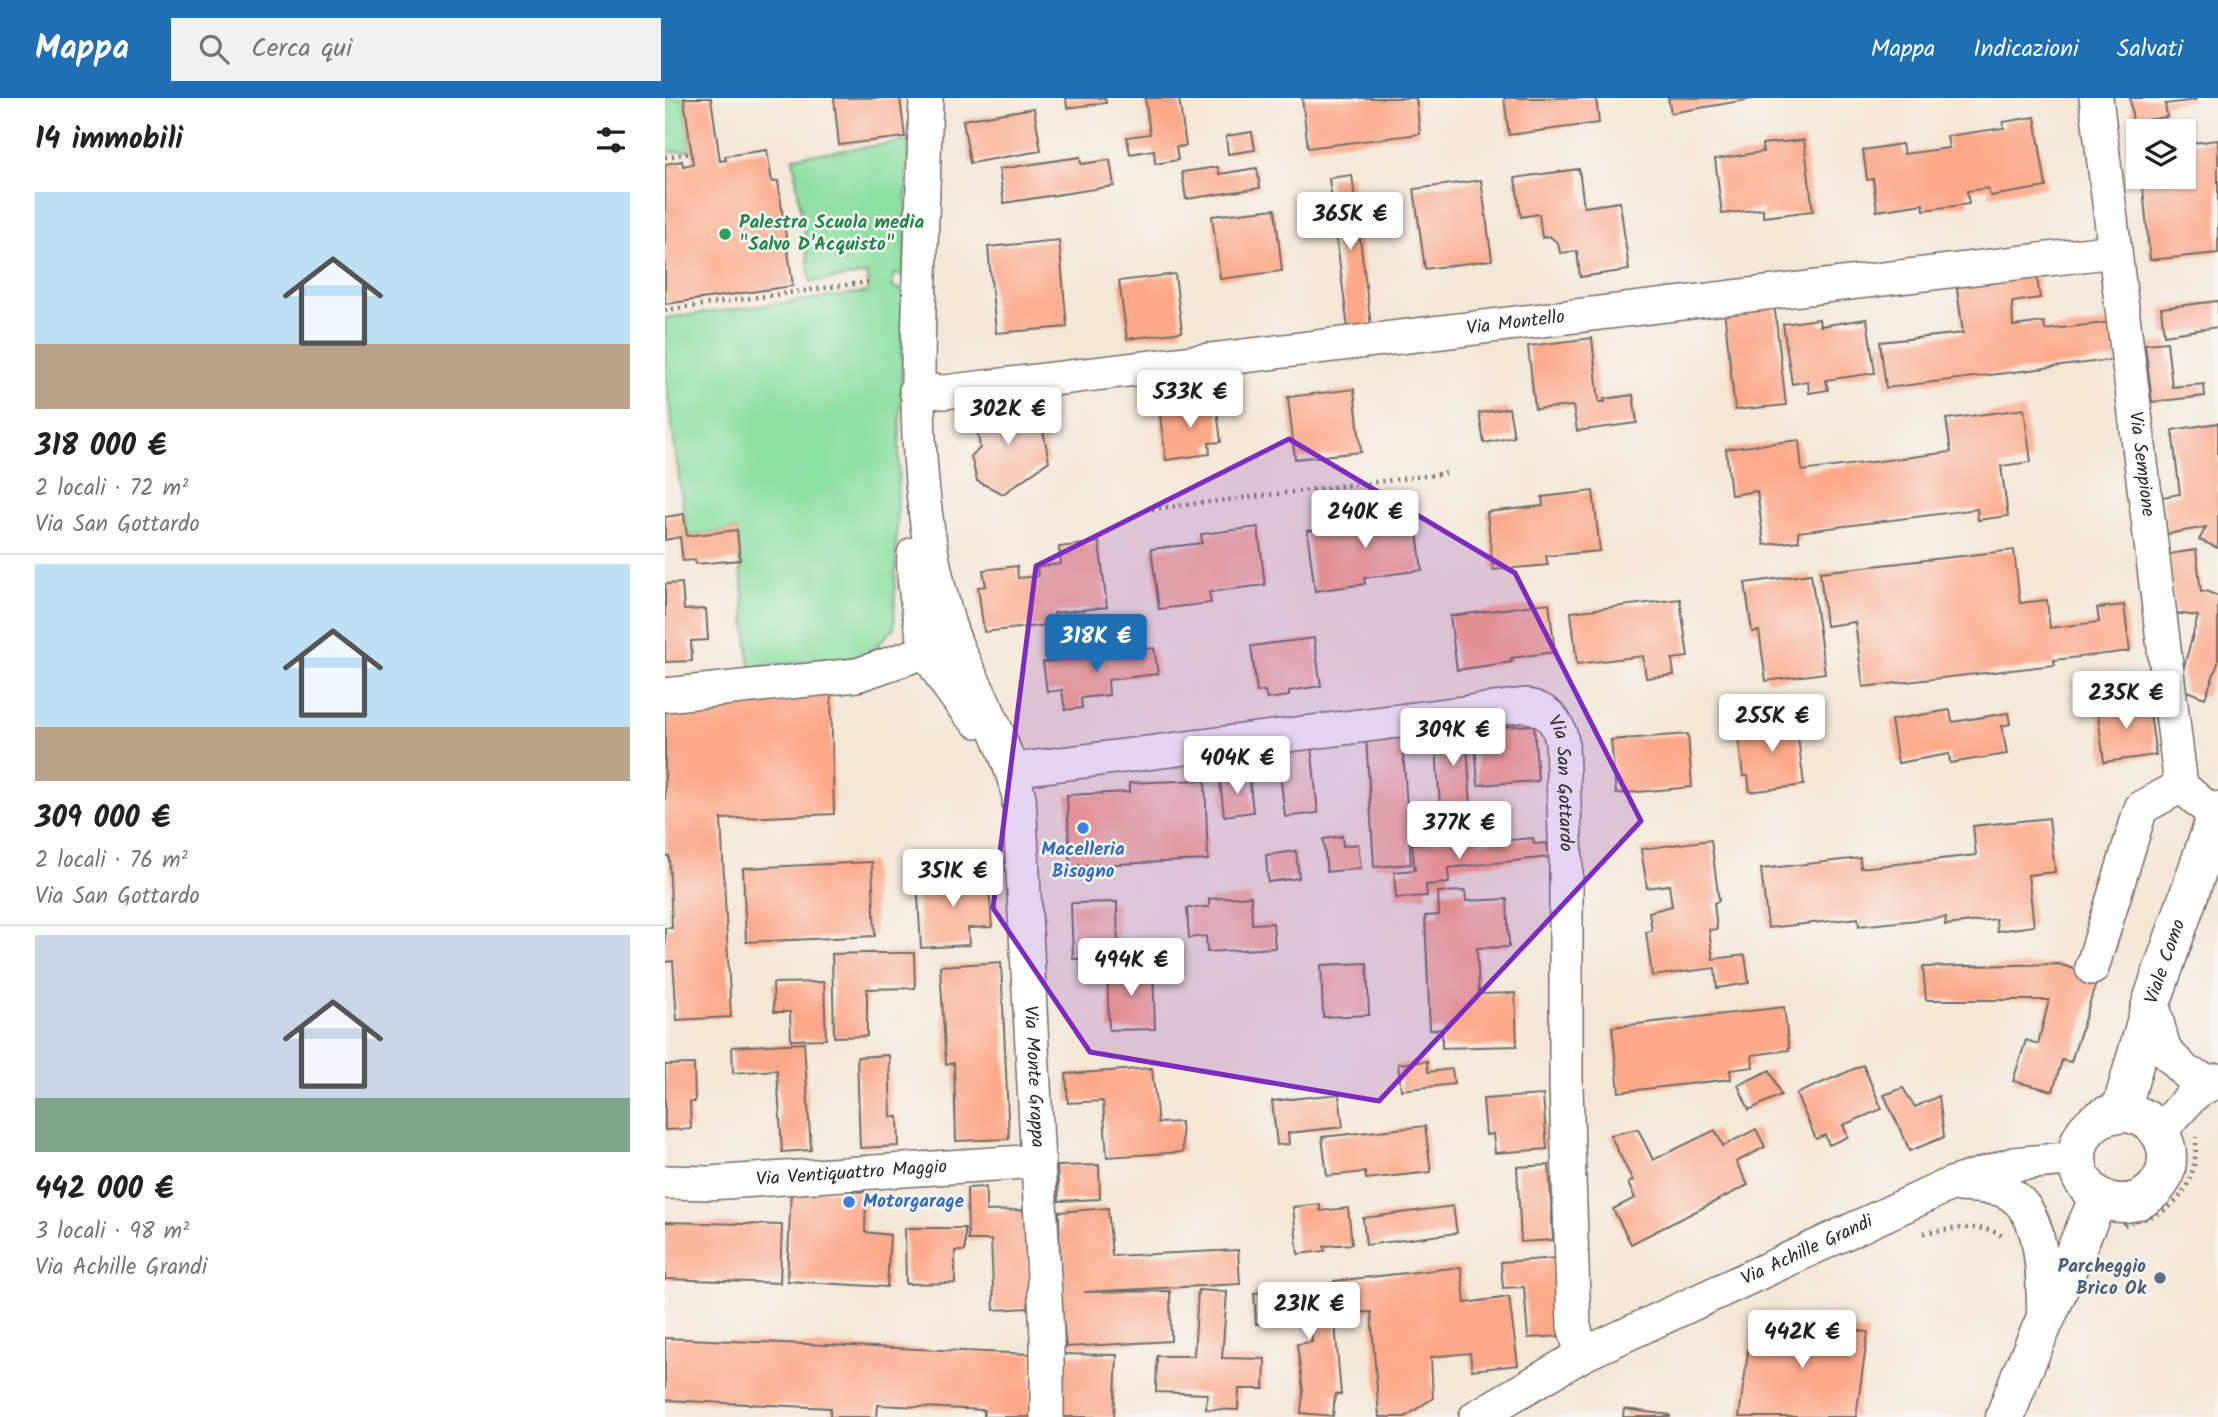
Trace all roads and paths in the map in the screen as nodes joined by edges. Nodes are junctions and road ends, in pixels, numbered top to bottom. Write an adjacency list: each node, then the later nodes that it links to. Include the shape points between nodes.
1 (926, 98): 8 (street)
2 (2096, 98): 5 (street, Via Sempione)
3 (691, 153): 4 (path)
4 (665, 157)
5 (2115, 251): 8 (street, Via Montello, via 958,391); 14 (street, Via Sempione)
6 (868, 282): 7 (path)
7 (665, 310)
8 (916, 390): 11 (street, via 920,482 913,559 919,605)
9 (1450, 474): 10 (path)
10 (1151, 509)
11 (941, 646): 12 (street, via 857,675); 13 (street, via 947,682)
12 (665, 695)
13 (1007, 755): 23 (street, Via Monte Grappa, via 1019,797); 31 (street, Via San Gottardo, via 1525,705 1550,715 1559,726 1562,742 1566,1087 1574,1326)
14 (2181, 786): 15 (street); 16 (street, via 2141,808)
15 (2217, 814): 17 (main road, Viale Como)
16 (2092, 968)
17 (2152, 1001): 18 (street, via 2164,1050 2187,1073); 19 (main road, Viale Como)
18 (2215, 1082): 20 (street, via 2196,1092)
19 (2120, 1114): 20 (main road, via 2148,1121); 22 (main road, via 2107,1116 2086,1132)
20 (2159, 1132): 26 (main road, via 2167,1161 2155,1189 2129,1203)
21 (2196, 1133): 27 (path, via 2191,1180 2176,1201 2156,1215)
22 (2077, 1158): 25 (street, Via Achille Grandi, via 2014,1164); 26 (main road, via 2084,1181)
23 (1039, 1161): 24 (street, Via Ventiquattro Maggio); 32 (street, Via Monte Grappa)
24 (665, 1182)
25 (1951, 1184): 30 (street, via 2000,1189 2024,1206 2039,1237); 31 (street, Via Achille Grandi)
26 (2099, 1196): 30 (main road)
27 (2117, 1230)
28 (1921, 1234): 29 (path, via 1966,1227 1999,1233)
29 (2008, 1242)
30 (2043, 1322): 34 (main road)
31 (1582, 1355): 33 (street, Via Achille Grandi)
32 (1047, 1417)
33 (1476, 1417)
34 (2005, 1417)

